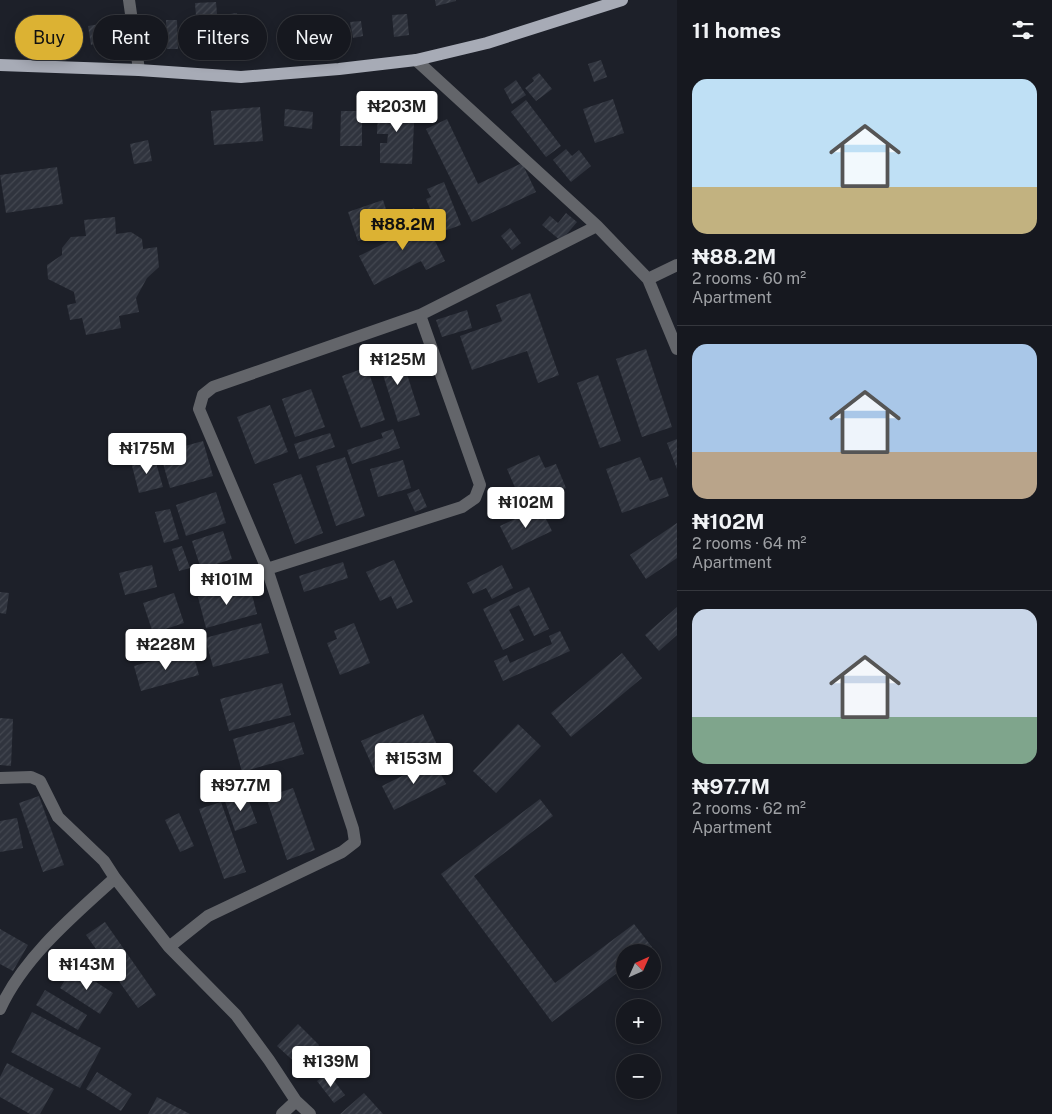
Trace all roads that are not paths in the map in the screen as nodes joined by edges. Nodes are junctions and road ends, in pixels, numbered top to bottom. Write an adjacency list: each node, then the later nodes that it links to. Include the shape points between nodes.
1 (129, 0): 5 (street)
2 (622, 0): 3 (main road, via 487,43)
3 (416, 60): 5 (main road, via 241,77); 6 (street)
4 (0, 65): 5 (main road)
5 (139, 70)
6 (597, 226): 8 (street); 9 (street)
7 (677, 265): 8 (street)
8 (648, 279): 10 (street)
9 (420, 315): 11 (street, via 480,485 475,498 462,507); 11 (street, via 214,387 203,395 199,409)
10 (677, 350)
11 (267, 568): 14 (street, via 355,842 342,852 208,916)
12 (0, 778): 13 (street, via 31,777 40,781 58,817 104,861)
13 (115, 878): 14 (street); 15 (street, via 58,930 9,989)
14 (169, 947): 16 (street, via 236,1015)
15 (0, 1009)
16 (296, 1101): 17 (street); 18 (street)
17 (282, 1114)
18 (310, 1114)

